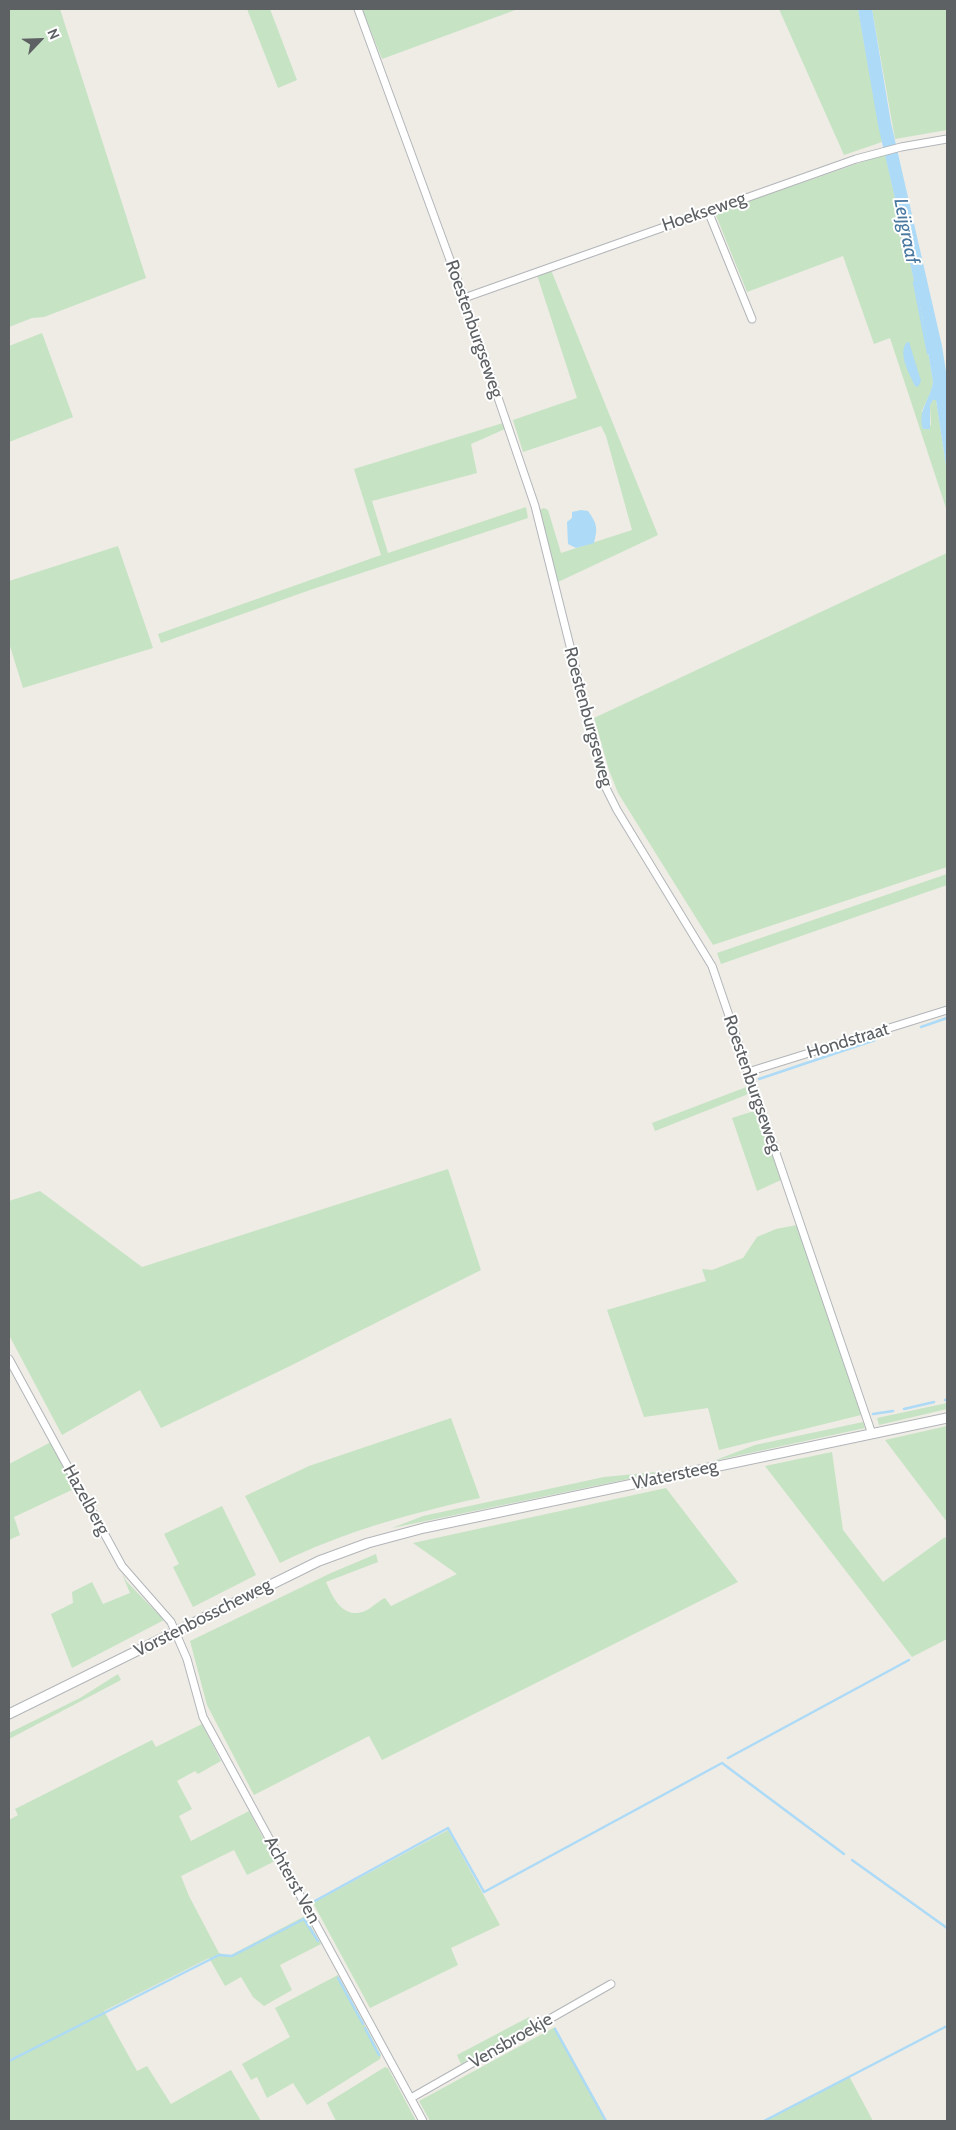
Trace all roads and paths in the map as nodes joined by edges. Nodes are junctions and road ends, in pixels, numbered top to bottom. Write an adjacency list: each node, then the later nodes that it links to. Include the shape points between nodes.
1 (358, 9): 4 (street, Roestenburgseweg)
2 (947, 139): 3 (street, Hoekseweg, via 881,152)
3 (708, 211): 4 (street, Hoekseweg); 5 (street)
4 (464, 298): 7 (street, Roestenburgseweg, via 535,506 605,786 712,966)
5 (752, 319)
6 (947, 1010): 7 (street, Hondstraat)
7 (748, 1072): 10 (street, Roestenburgseweg)
8 (9, 1358): 12 (street, Hazelberg, via 122,1566 164,1613)
9 (947, 1418): 10 (street, Watersteeg)
10 (872, 1434): 11 (street, Watersteeg)
11 (402, 1533): 12 (street, Vorstenbosscheweg, via 319,1561)
12 (176, 1632): 13 (street, Vorstenbosscheweg); 15 (street, Achterst Ven, via 203,1717)
13 (9, 1714)
14 (611, 1984): 15 (street, Vensbroekje)
15 (411, 2098): 16 (street, Achterst Ven)
16 (423, 2121)

